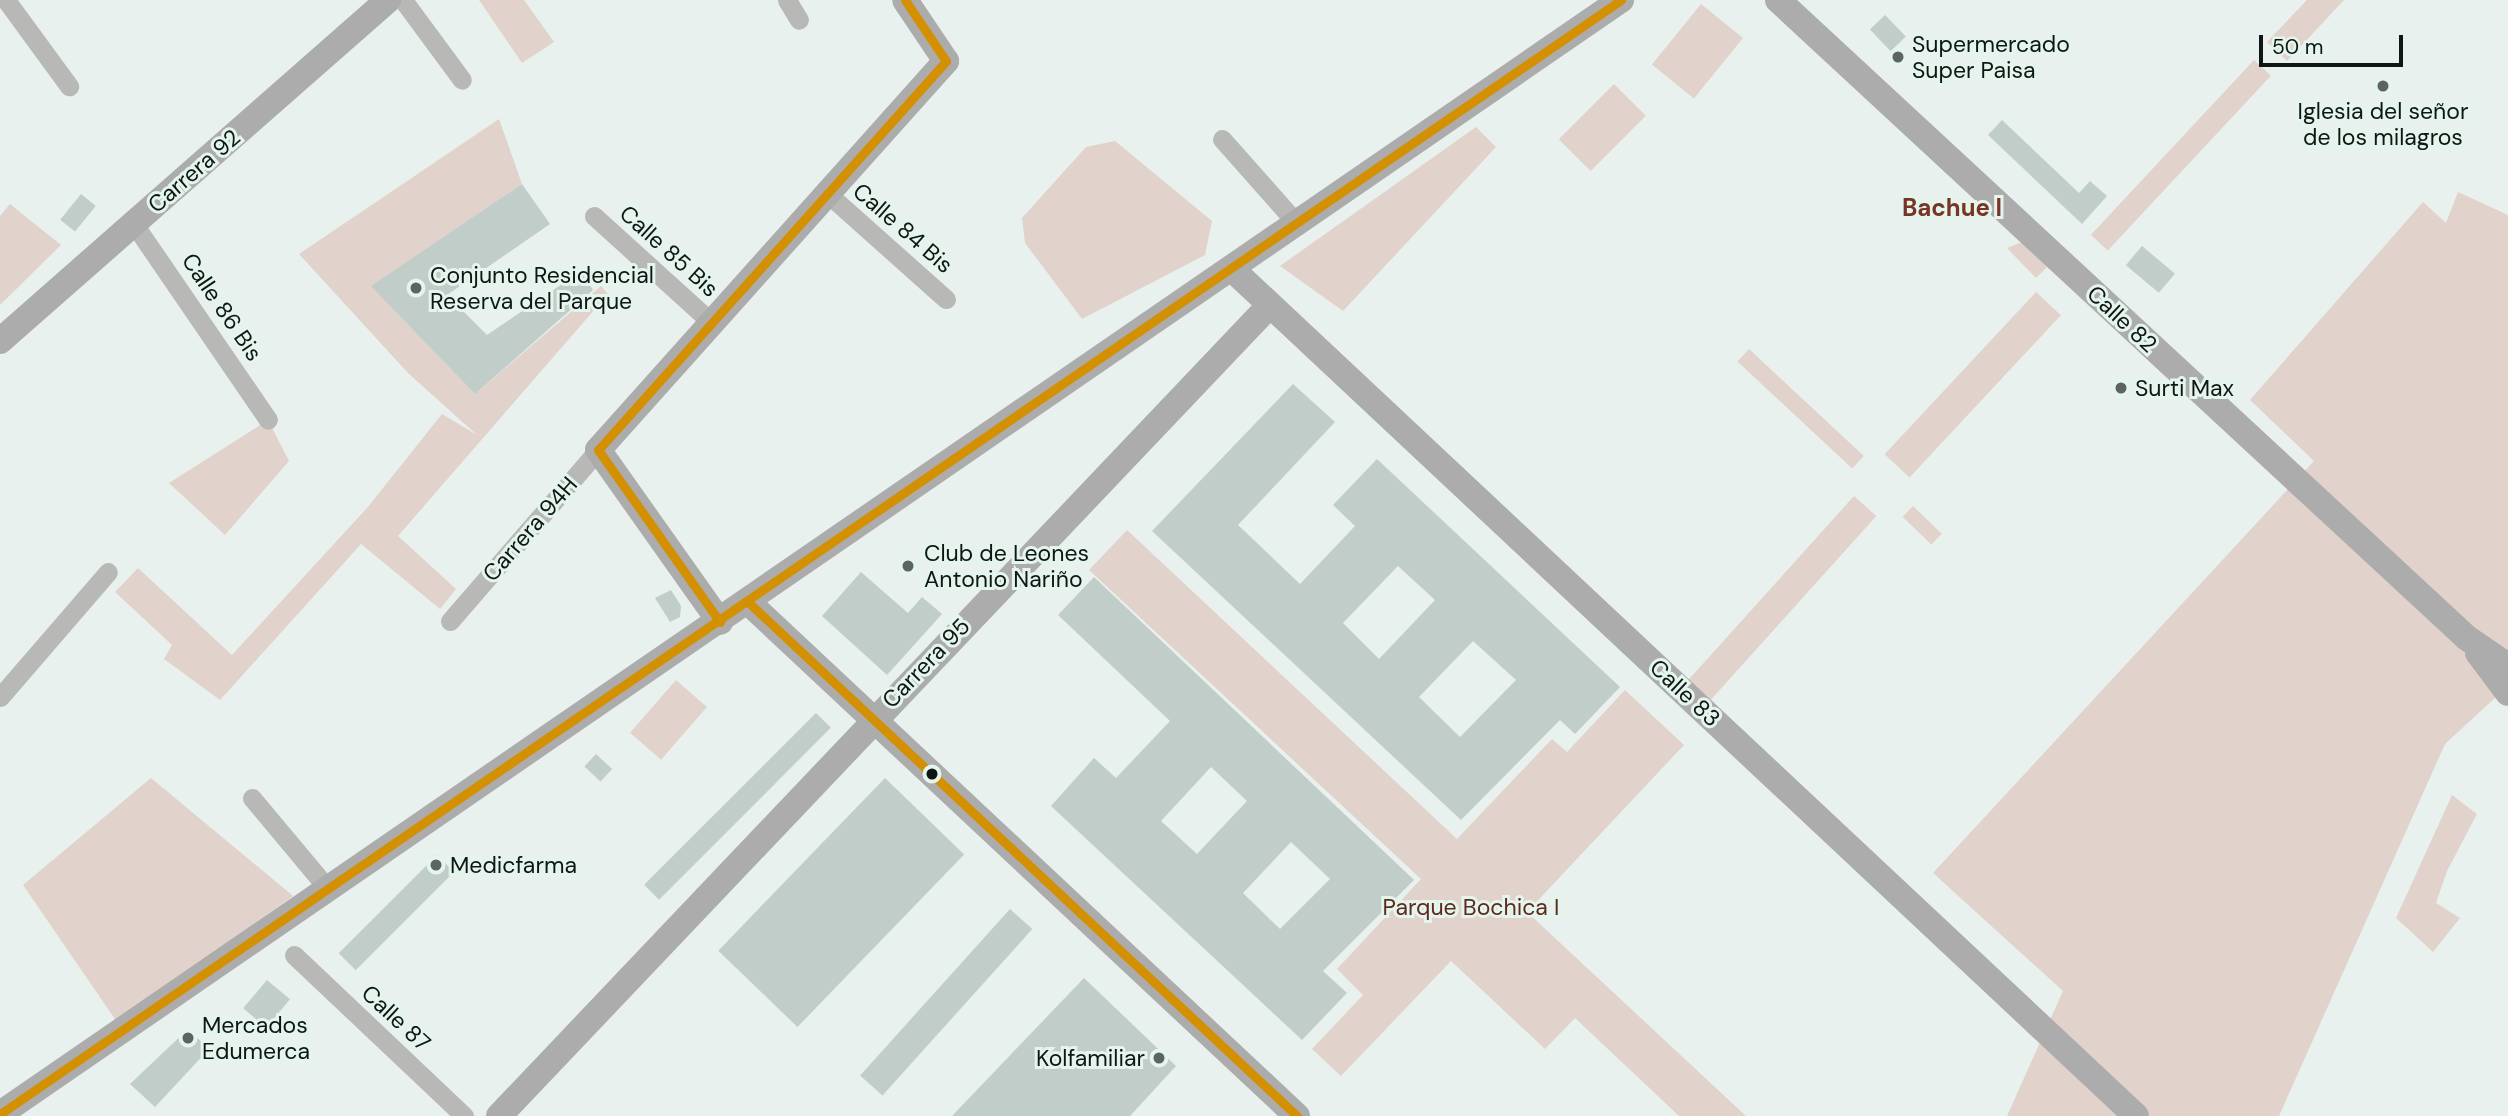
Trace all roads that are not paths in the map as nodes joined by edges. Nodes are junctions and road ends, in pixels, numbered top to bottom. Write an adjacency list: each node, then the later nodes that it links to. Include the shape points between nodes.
1 (6, 0): 10 (street)
2 (388, 0): 14 (street, Carrera 92)
3 (403, 0): 9 (street)
4 (787, 0): 8 (street)
5 (905, 0): 12 (street, Carrera 94H, via 946,61)
6 (1621, 0): 15 (street)
7 (1778, 0): 27 (street, Calle 82)
8 (799, 20)
9 (462, 80)
10 (69, 86)
11 (1223, 139): 15 (street)
12 (828, 194): 17 (street, Calle 84 Bis); 19 (street, Carrera 94H)
13 (594, 216): 19 (street, Calle 85 Bis)
14 (134, 224): 20 (street, Carrera 92); 21 (street, Calle 86 Bis)
15 (1298, 225): 16 (street)
16 (1233, 270): 18 (street, Calle 83); 24 (street)
17 (946, 299)
18 (1270, 305): 31 (street, Carrera 95); 39 (street, Calle 83)
19 (712, 323): 22 (street, Carrera 94H)
20 (0, 341)
21 (268, 420)
22 (598, 450): 25 (street, Carrera 94H); 26 (street)
23 (108, 572): 30 (street)
24 (748, 602): 26 (street); 31 (street)
25 (450, 621)
26 (720, 622): 33 (street)
27 (2467, 638): 28 (street, Calle 82); 29 (street, Calle 82)
28 (2508, 666)
29 (2508, 693)
30 (0, 697)
31 (873, 718): 37 (street, Carrera 95); 38 (street)
32 (252, 798): 33 (street)
33 (328, 889): 35 (street)
34 (294, 955): 36 (street, Calle 87)
35 (0, 1114)
36 (464, 1116)
37 (499, 1116)
38 (1297, 1116)
39 (2136, 1116)

